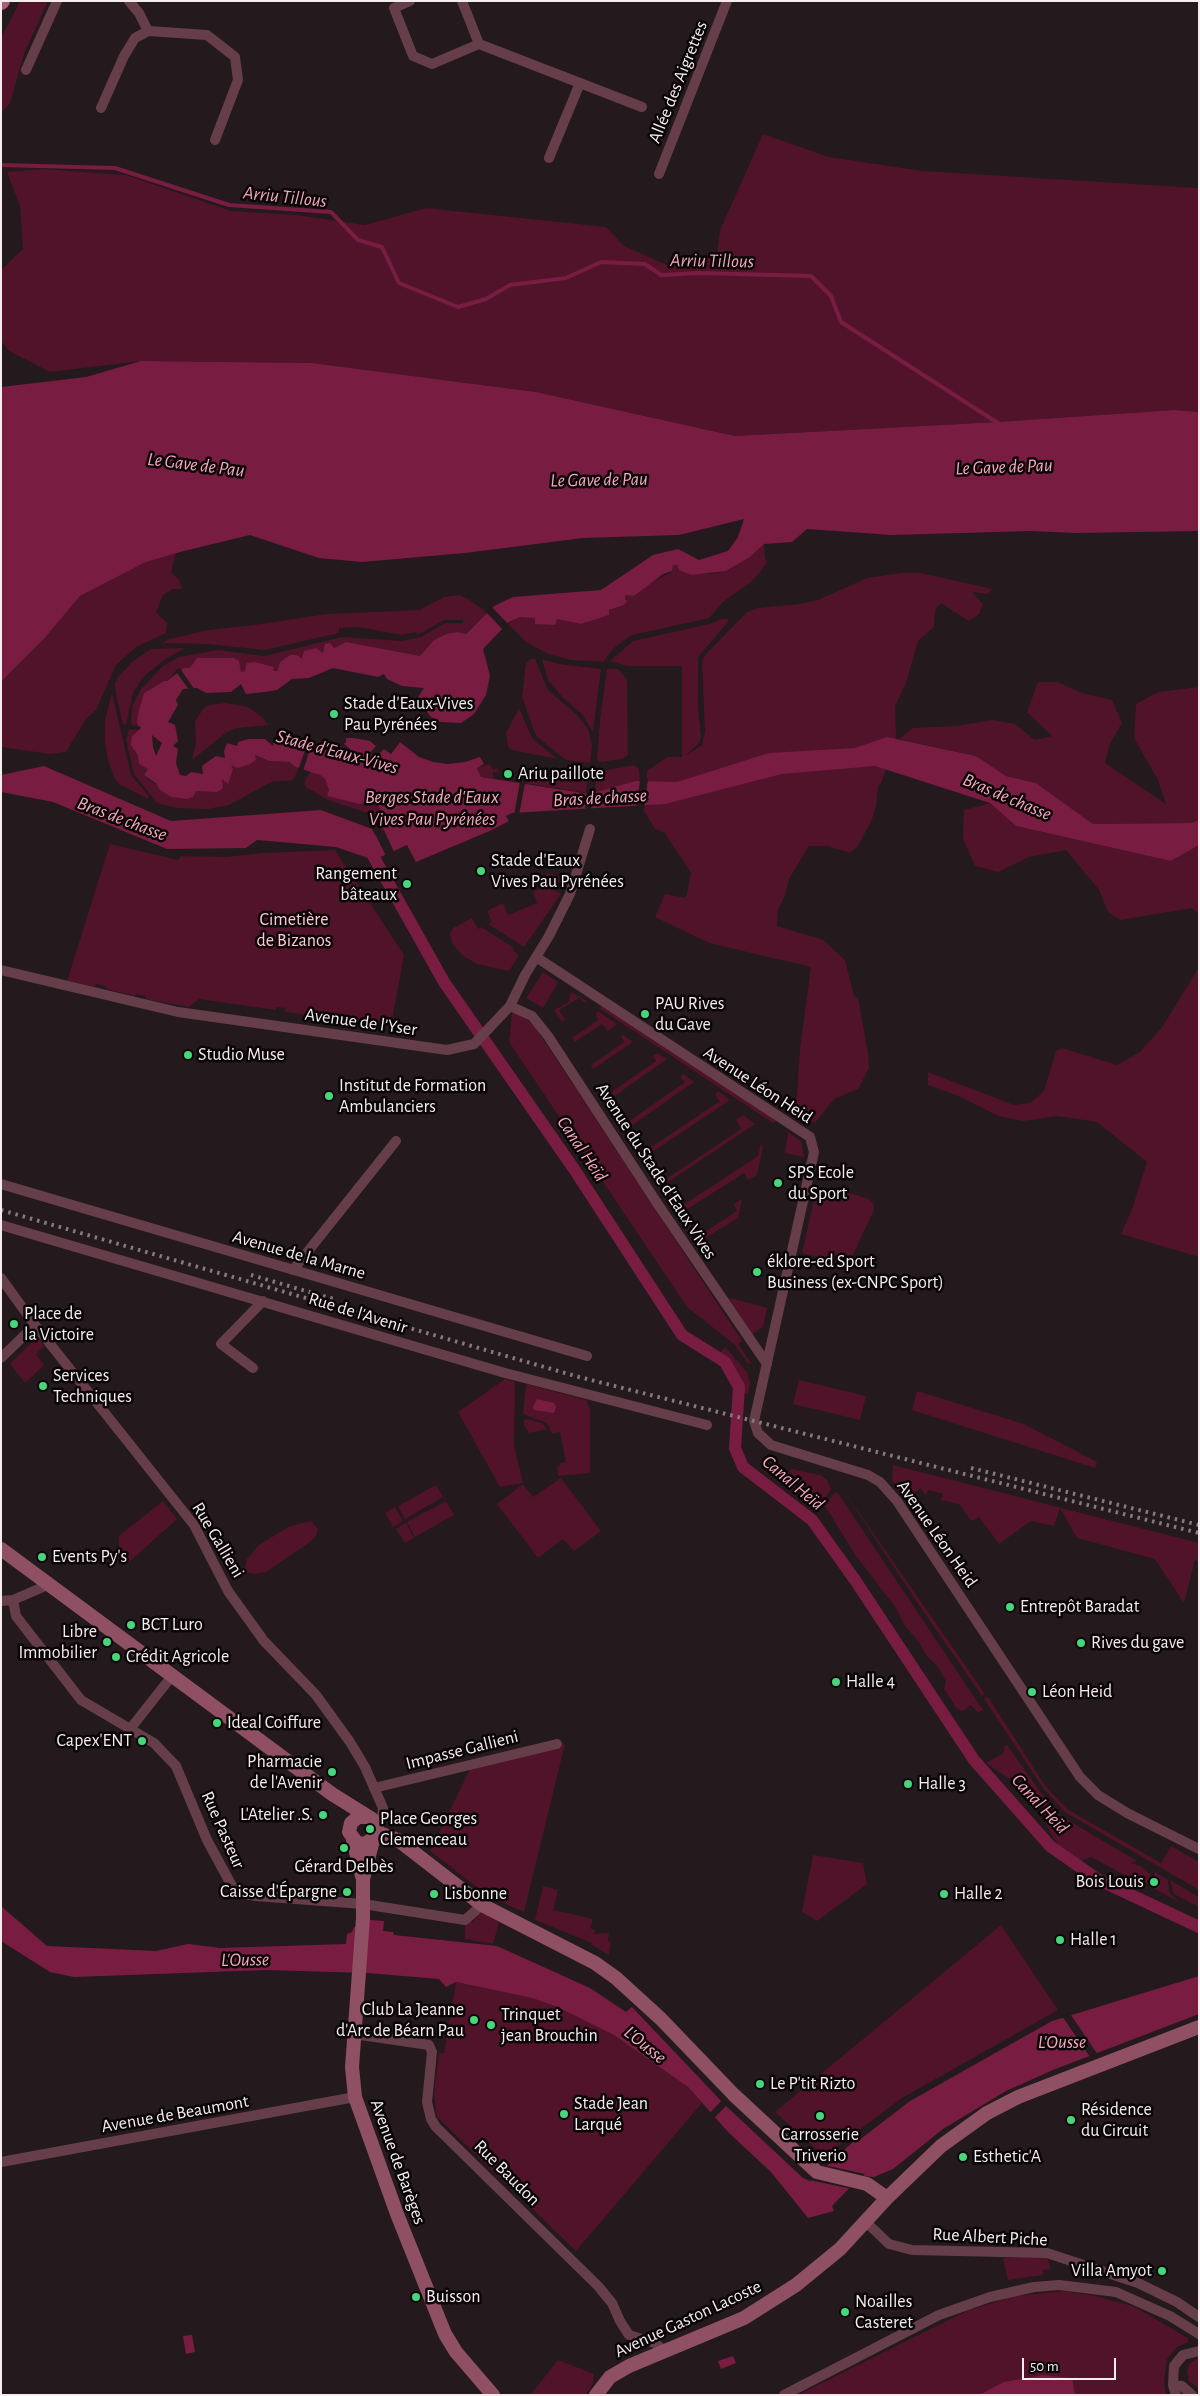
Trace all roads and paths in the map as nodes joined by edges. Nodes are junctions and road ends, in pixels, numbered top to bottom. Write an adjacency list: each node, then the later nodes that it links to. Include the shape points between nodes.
1 (57, 1): 8 (street)
2 (129, 1): 6 (street, via 140,13)
3 (410, 1): 7 (street, via 394,8 413,56 432,64)
4 (462, 1): 7 (street)
5 (728, 1): 14 (street, Allée des Aigrettes)
6 (148, 31): 11 (street, via 135,38 124,56); 12 (street, via 207,35 235,57 238,80)
7 (479, 44): 9 (street)
8 (26, 70)
9 (580, 83): 10 (street); 13 (street)
10 (642, 107)
11 (101, 108)
12 (214, 140)
13 (549, 158)
14 (659, 174)
15 (590, 829): 16 (street, Avenue de l'Yser, via 570,894)
16 (536, 958): 18 (street, Avenue de l'Yser); 28 (street, Avenue Léon Heid, via 810,1137 814,1152)
17 (1, 970): 18 (street, Avenue de l'Yser, via 178,1012 447,1050 474,1044)
18 (510, 1006): 28 (street, Avenue du Stade d'Eaux Vives, via 532,1016 548,1036)
19 (396, 1141): 22 (street)
20 (1, 1184): 22 (street, Avenue de la Marne)
21 (1, 1225): 24 (street, Rue de l'Avenir)
22 (293, 1270): 26 (street, Avenue de la Marne)
23 (1, 1278): 25 (street, Rue Gallieni)
24 (263, 1302): 29 (street, via 221,1344); 30 (street, Rue de l'Avenir, via 505,1373)
25 (34, 1325): 27 (street); 38 (street, Rue Gallieni, via 194,1525 232,1597 264,1641 316,1695 350,1742)
26 (587, 1356)
27 (1, 1358)
28 (767, 1364): 42 (street, Avenue Léon Heid, via 754,1421 762,1439 770,1445 868,1475 880,1482 898,1501 1080,1777 1098,1795 1126,1813)
29 (253, 1368)
30 (707, 1424)
31 (1, 1549): 32 (main road)
32 (50, 1584): 33 (street); 35 (main road)
33 (13, 1600): 34 (street); 36 (street, Rue Pasteur, via 16,1616 81,1700)
34 (1, 1601)
35 (172, 1676): 36 (street); 39 (main road)
36 (130, 1729): 45 (street, Rue Pasteur, via 154,1743 176,1766 207,1840 233,1888 243,1894)
37 (557, 1744): 38 (street, Impasse Gallieni)
38 (374, 1788): 40 (street, Rue Gallieni, via 382,1816)
39 (337, 1798): 40 (main road); 41 (main road)
40 (373, 1829): 41 (main road, via 365,1844); 41 (main road, via 358,1817); 43 (main road); 44 (main road, via 398,1840)
41 (352, 1833): 43 (main road)
42 (1199, 1849)
43 (362, 1880): 45 (main road, Avenue de Barèges)
44 (482, 1905): 45 (street, Rue Pasteur, via 463,1919); 50 (main road, via 596,1963 616,1978 817,2172 859,2182)
45 (363, 1911): 47 (main road, Avenue de Barèges)
46 (1199, 2028): 50 (main road, Avenue Gaston Lacoste, via 1000,2106 940,2146)
47 (354, 2034): 48 (main road, Avenue de Barèges, via 352,2067); 55 (street, Rue Baudon, via 429,2045 432,2052 427,2102 436,2127 598,2286 612,2303 629,2335 655,2343)
48 (355, 2097): 49 (street, Avenue de Beaumont); 57 (main road, Avenue de Barèges, via 400,2223 445,2334)
49 (1, 2162)
50 (887, 2198): 51 (main road, Avenue Gaston Lacoste)
51 (866, 2222): 52 (street, Rue Albert Piche, via 889,2244 912,2250 1047,2253 1138,2283); 55 (main road, Avenue Gaston Lacoste, via 822,2265 774,2300 744,2318)
52 (1199, 2317)
53 (1199, 2334): 59 (street, via 1170,2316 1116,2292 1059,2285 1034,2287 990,2297 939,2315)
54 (1198, 2351): 56 (street, via 1177,2360 1173,2371)
55 (665, 2352): 58 (main road, Avenue Gaston Lacoste, via 610,2377)
56 (1174, 2390): 60 (street, via 1182,2386)
57 (492, 2395)
58 (596, 2395)
59 (784, 2395)
60 (1192, 2395)

